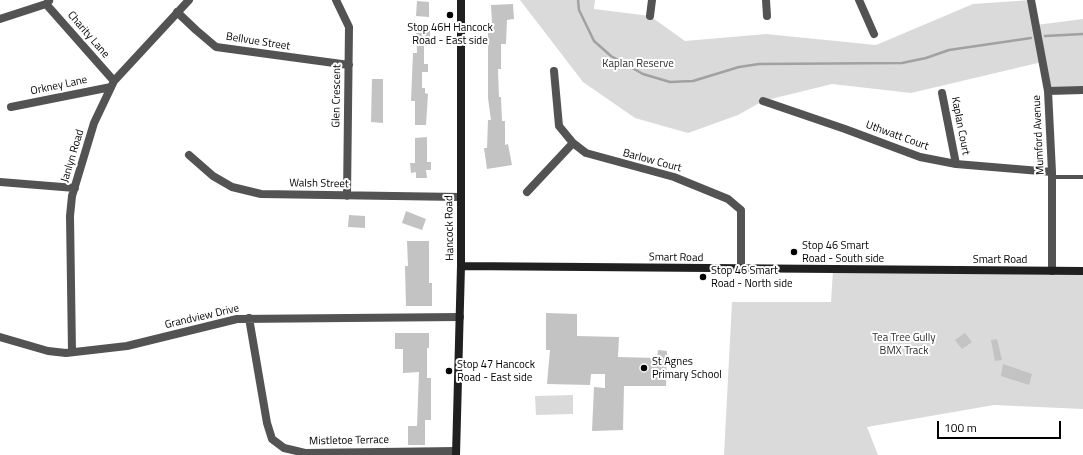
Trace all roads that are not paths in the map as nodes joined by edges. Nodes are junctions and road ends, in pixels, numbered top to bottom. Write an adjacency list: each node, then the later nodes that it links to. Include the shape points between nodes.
1 (189, 0): 9 (street, Janlyn Road)
2 (336, 0): 14 (street, Glen Crescent, via 349,27)
3 (461, 0): 31 (main road, Hancock Road)
4 (652, 0): 10 (street)
5 (766, 0): 11 (street)
6 (858, 0): 13 (street)
7 (1031, 0): 18 (street, Mumford Avenue)
8 (48, 2): 12 (street); 16 (street, Charity Lane)
9 (177, 12): 14 (street, Bellvue Street, via 216,46); 16 (street, Janlyn Road)
10 (650, 16)
11 (767, 16)
12 (0, 19)
13 (874, 34)
14 (349, 65): 30 (street, Glen Crescent)
15 (554, 71): 22 (street, Barlow Court, via 559,126)
16 (112, 84): 21 (street, Orkney Lane); 28 (street, Janlyn Road, via 94,123)
17 (1083, 90): 18 (street)
18 (1048, 91): 25 (street, Mumford Avenue)
19 (942, 93): 24 (street, Kaplan Court)
20 (763, 101): 24 (street, Uthwatt Court, via 920,157)
21 (11, 107)
22 (573, 143): 29 (street); 33 (street, Barlow Court, via 586,153 674,177 728,199 741,210)
23 (189, 156): 30 (street, Walsh Street, via 213,176 232,187 261,194)
24 (956, 164): 25 (street, Uthwatt Court)
25 (1052, 174): 26 (lane); 34 (street, Mumford Avenue)
26 (1083, 177)
27 (0, 182): 28 (street)
28 (75, 188): 39 (street, Janlyn Road, via 70,216)
29 (527, 192)
30 (347, 196): 31 (street, Walsh Street)
31 (460, 197): 32 (main road, Hancock Road)
32 (461, 266): 33 (main road, Smart Road); 36 (main road, Hancock Road)
33 (741, 269): 34 (main road, Smart Road)
34 (1052, 271): 35 (main road, Smart Road)
35 (1083, 271)
36 (460, 317): 37 (street, Grandview Drive); 40 (main road, Hancock Road)
37 (249, 318): 39 (street, Grandview Drive, via 217,323 127,346); 40 (street, Mistletoe Terrace, via 267,423 272,439 284,448 305,453)
38 (0, 337): 39 (street, Grandview Drive, via 48,351)
39 (72, 352)
40 (456, 453)

